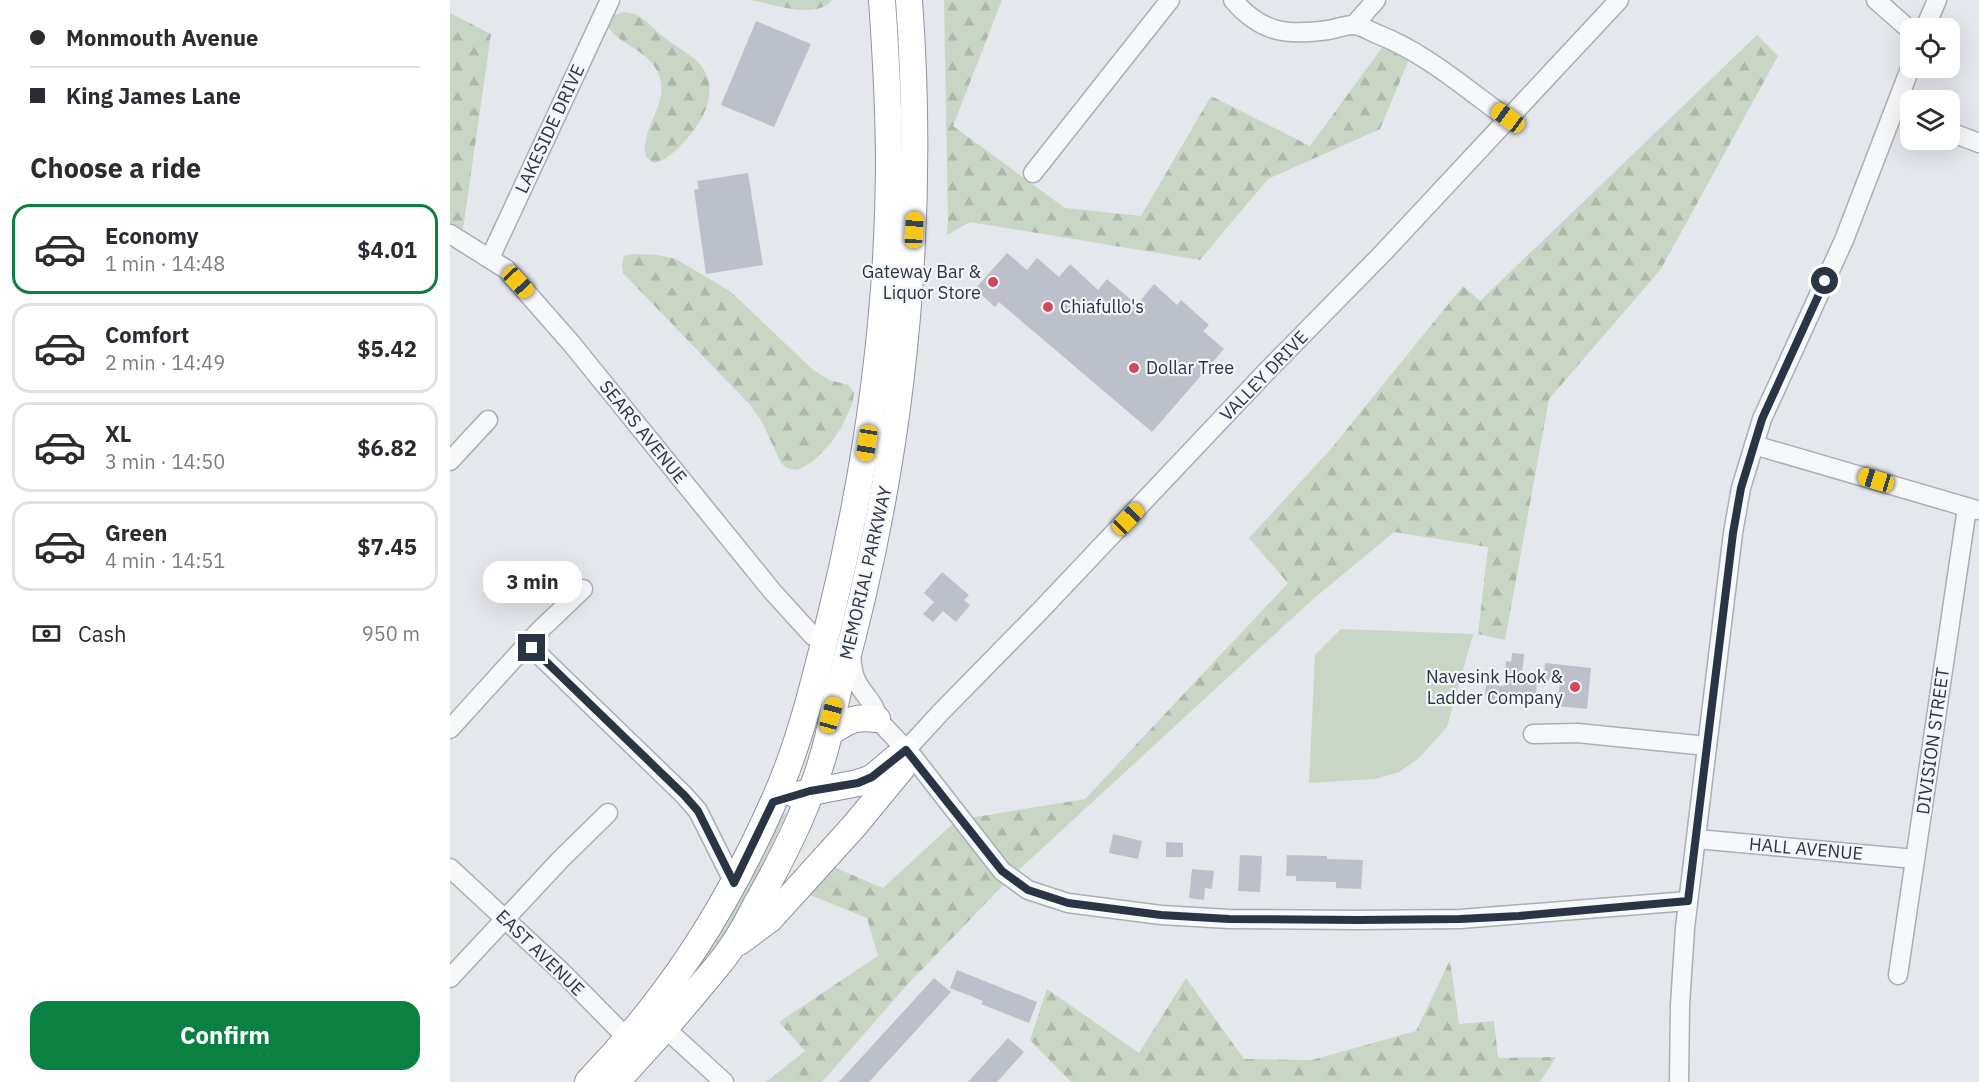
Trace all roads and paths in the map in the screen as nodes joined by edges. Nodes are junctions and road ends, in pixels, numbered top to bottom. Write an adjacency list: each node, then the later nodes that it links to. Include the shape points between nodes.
1 (609, 0): 19 (street, LAKESIDE DRIVE)
2 (882, 0): 25 (highway, MEMORIAL PARKWAY, via 889,169 882,310 855,514)
3 (909, 0): 27 (highway, MEMORIAL PARKWAY, via 916,149 909,311 890,464)
4 (1170, 0): 17 (street)
5 (1233, 0): 12 (street, via 1257,22 1284,33 1305,34)
6 (1376, 0): 12 (street)
7 (1619, 0): 13 (street, VALLEY DRIVE)
8 (1876, 0): 11 (street)
9 (1937, 0): 10 (street)
10 (1929, 18)
11 (1900, 22)
12 (1354, 25): 13 (street, via 1416,52)
13 (1508, 118): 33 (street, VALLEY DRIVE)
14 (1900, 120): 21 (street, via 1777,385)
15 (1960, 136): 16 (street)
16 (1979, 143)
17 (1033, 173)
18 (450, 234): 19 (street, SEARS AVENUE)
19 (490, 258): 25 (street, SEARS AVENUE, via 506,269 571,343 799,621 813,636)
20 (488, 420): 22 (street)
21 (1754, 445): 23 (street); 32 (street, via 1733,533)
22 (450, 461)
23 (1973, 509): 38 (street, DIVISION STREET)
24 (583, 589): 26 (street)
25 (825, 640): 35 (highway, MEMORIAL PARKWAY, via 809,701)
26 (528, 644): 29 (street); 40 (street, via 698,811)
27 (850, 647): 28 (street, via 857,683 876,708); 30 (highway, MEMORIAL PARKWAY)
28 (877, 719): 30 (highway, via 851,719); 33 (street)
29 (450, 729)
30 (829, 733): 34 (highway, MEMORIAL PARKWAY)
31 (1533, 734): 32 (street, via 1577,733)
32 (1707, 746): 37 (street)
33 (906, 750): 34 (highway, via 858,783); 41 (street, via 1002,871 1028,890 1068,903 1229,919 1358,920 1519,916); 43 (highway, via 902,768 855,825 770,919)
34 (810, 791): 35 (highway); 43 (highway, MEMORIAL PARKWAY, via 781,857)
35 (773, 802): 40 (highway, MEMORIAL PARKWAY)
36 (608, 813): 42 (street)
37 (1697, 839): 38 (street, HALL AVENUE); 41 (street)
38 (1915, 859): 44 (street, DIVISION STREET)
39 (450, 868): 42 (street, EAST AVENUE)
40 (734, 883): 47 (highway, MEMORIAL PARKWAY, via 685,966)
41 (1688, 901): 51 (street)
42 (505, 919): 45 (street); 47 (street, EAST AVENUE)
43 (733, 946): 46 (highway, MEMORIAL PARKWAY)
44 (1898, 975)
45 (450, 978)
46 (666, 1029): 49 (highway, MEMORIAL PARKWAY); 50 (street)
47 (628, 1039): 48 (highway, MEMORIAL PARKWAY)
48 (588, 1082)
49 (616, 1082)
50 (724, 1082)
51 (1679, 1082)

